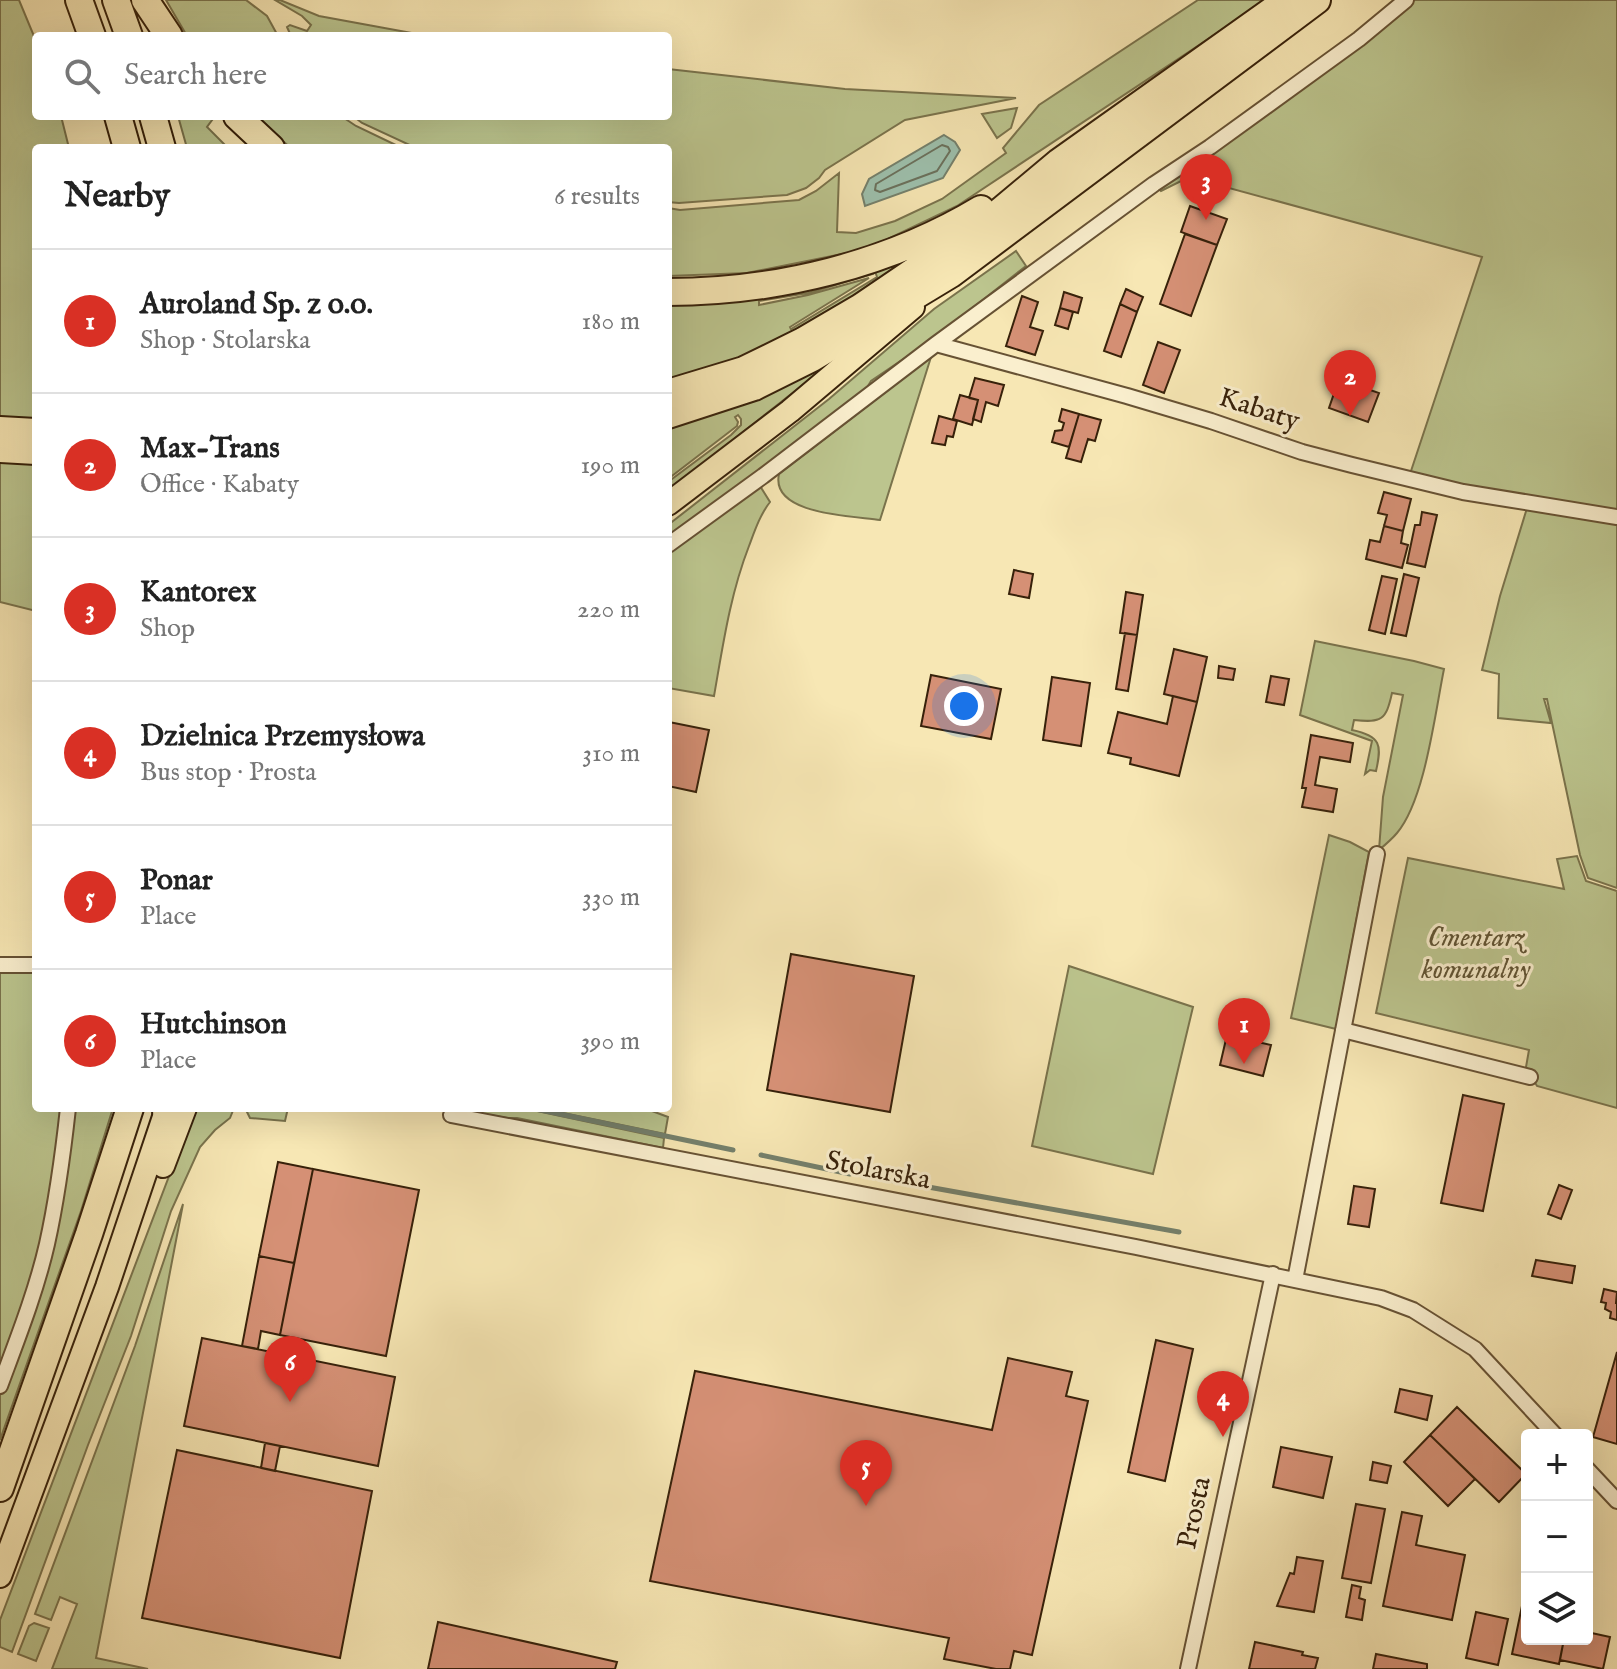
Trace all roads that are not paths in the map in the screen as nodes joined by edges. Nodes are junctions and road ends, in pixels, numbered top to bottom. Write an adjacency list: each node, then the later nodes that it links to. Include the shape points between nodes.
1 (79, 0): 7 (highway)
2 (116, 0): 8 (highway)
3 (145, 0): 9 (highway)
4 (1287, 0): 16 (highway)
5 (1317, 0): 17 (highway)
6 (1406, 0): 19 (street)
7 (91, 32)
8 (128, 32)
9 (166, 32)
10 (119, 120): 13 (highway)
11 (154, 120): 14 (highway)
12 (241, 120): 15 (highway)
13 (126, 144)
14 (161, 144)
15 (267, 144)
16 (1059, 162): 18 (highway, via 971,215 858,263 766,285); 20 (highway, via 992,218 815,335 744,370)
17 (951, 274): 21 (highway, via 812,358 754,387); 26 (highway, via 790,411)
18 (672, 292)
19 (936, 344): 27 (street, Kabaty, via 1352,465 1463,492); 28 (street)
20 (672, 392)
21 (672, 414)
22 (0, 430): 23 (highway)
23 (32, 432)
24 (0, 449): 25 (highway)
25 (32, 451)
26 (672, 501)
27 (1617, 517)
28 (672, 542)
29 (1377, 854): 32 (street)
30 (0, 965): 31 (street)
31 (32, 965)
32 (1343, 1030): 33 (street); 39 (street)
33 (1530, 1077)
34 (68, 1112): 40 (street, via 47,1245)
35 (129, 1112): 43 (highway)
36 (171, 1112): 45 (highway)
37 (451, 1115): 38 (street, Stolarska)
38 (1273, 1274): 39 (street, Stolarska); 46 (street, Prosta)
39 (1295, 1280): 41 (street, Stolarska, via 1413,1310 1475,1349)
40 (0, 1386)
41 (1549, 1429)
42 (1593, 1475): 44 (street)
43 (0, 1488)
44 (1617, 1501)
45 (0, 1576)
46 (1188, 1669)

